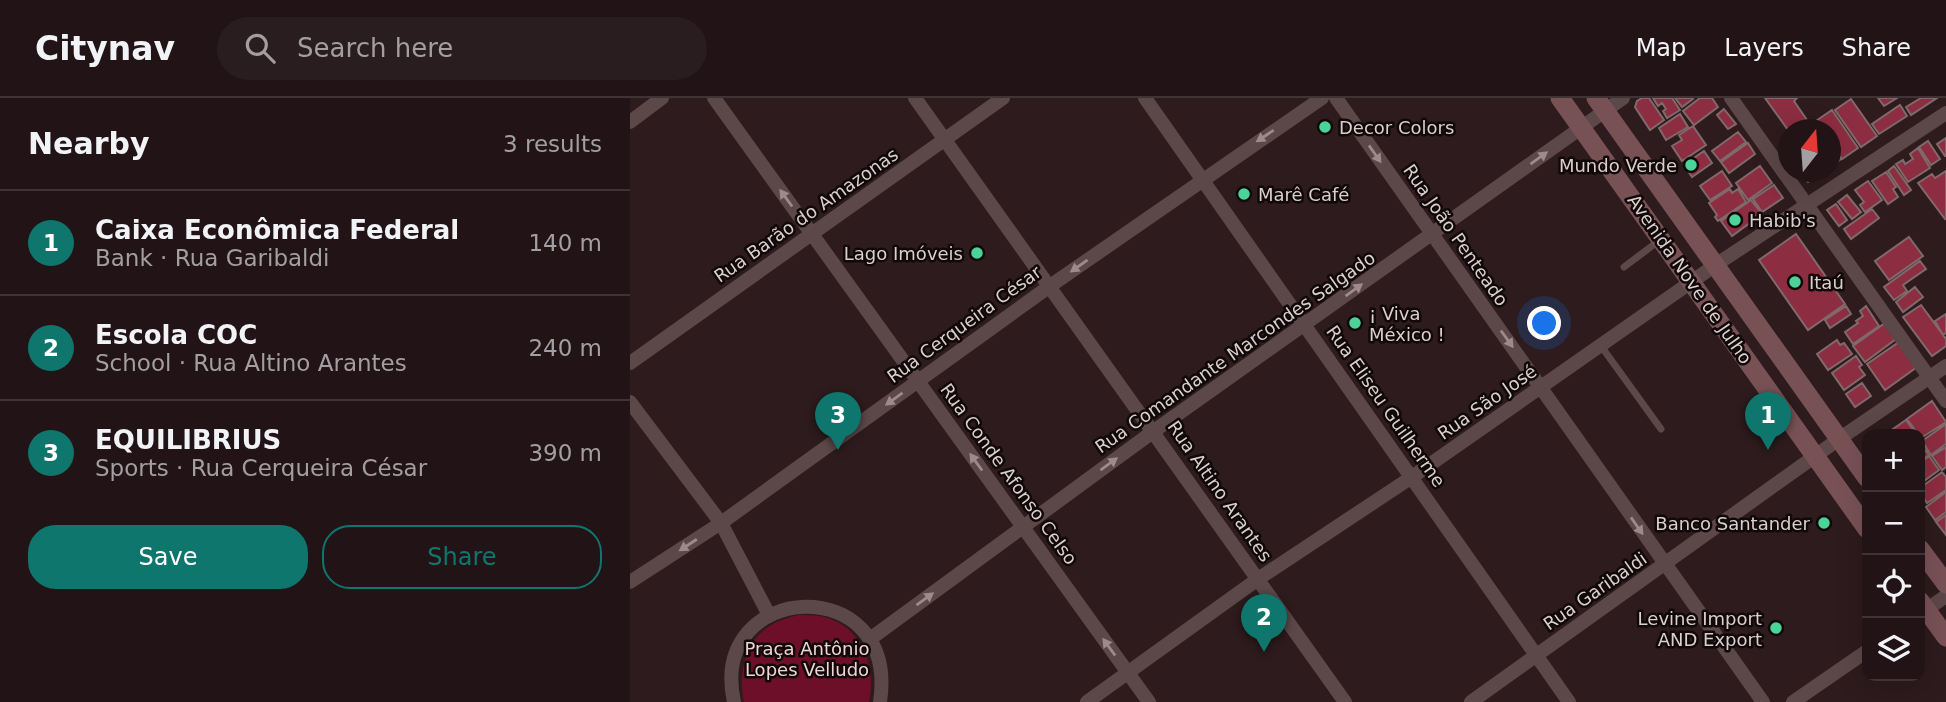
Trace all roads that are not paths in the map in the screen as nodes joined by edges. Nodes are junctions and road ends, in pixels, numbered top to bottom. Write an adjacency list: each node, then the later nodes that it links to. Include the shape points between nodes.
1 (662, 98): 13 (street)
2 (714, 98): 18 (street, Rua Conde Afonso Celso, one-way to 2)
3 (915, 98): 15 (street, Rua Altino Arantes)
4 (1003, 98): 15 (street, Rua Barão do Amazonas)
5 (1145, 98): 16 (street, Rua Eliseu Guilherme)
6 (1322, 98): 16 (street, Rua Cerqueira César, one-way to 16)
7 (1336, 98): 19 (street, Rua João Penteado, one-way to 19)
8 (1560, 98): 14 (main road, Avenida Nove de Julho)
9 (1623, 98): 11 (street, Rua Comandante Marcondes Salgado)
10 (1731, 98): 17 (street)
11 (1600, 104): 14 (street, Rua Comandante Marcondes Salgado); 21 (main road, Avenida Nove de Julho)
12 (1946, 113): 17 (street, Rua São José)
13 (630, 122)
14 (1581, 128): 19 (street, Rua Comandante Marcondes Salgado, one-way to 14); 20 (main road, Avenida Nove de Julho)
15 (945, 139): 18 (street, Rua Barão do Amazonas); 24 (street, Rua Altino Arantes)
16 (1203, 180): 24 (street, Rua Cerqueira César, one-way to 24); 25 (street, Rua Eliseu Guilherme)
17 (1806, 205): 21 (street, Rua São José); 29 (street)
18 (813, 234): 27 (street, Rua Barão do Amazonas); 30 (street, Rua Conde Afonso Celso)
19 (1432, 236): 25 (street, Rua Comandante Marcondes Salgado, one-way to 19); 31 (street, Rua João Penteado, one-way to 31)
20 (1662, 239): 22 (lane); 23 (main road, Avenida Nove de Julho)
21 (1717, 264): 23 (street, Rua São José); 36 (main road, Avenida Nove de Julho)
22 (1623, 267)
23 (1693, 281): 26 (street, Rua São José); 37 (main road, Avenida Nove de Julho)
24 (1050, 286): 30 (street, Rua Cerqueira César); 35 (street, Rua Altino Arantes)
25 (1306, 325): 35 (street, Rua Comandante Marcondes Salgado); 39 (street, Rua Eliseu Guilherme)
26 (1601, 346): 31 (street, Rua São José); 34 (lane)
27 (630, 363)
28 (1946, 366): 29 (street, Rua Garibaldi)
29 (1929, 377): 32 (street); 36 (street, Rua Garibaldi)
30 (918, 381): 41 (street, Rua Cerqueira César, one-way to 41); 42 (street, Rua Conde Afonso Celso, one-way to 30)
31 (1542, 388): 39 (street, Rua São José); 44 (street, Rua João Penteado, one-way to 44)
32 (1946, 401)
33 (630, 402): 41 (street)
34 (1661, 429)
35 (1154, 432): 42 (street, Rua Comandante Marcondes Salgado, one-way to 35); 45 (street, Rua Altino Arantes)
36 (1839, 439): 37 (street, Rua Garibaldi); 38 (main road, Avenida Nove de Julho)
37 (1815, 457): 40 (main road, Avenida Nove de Julho); 44 (street, Rua Garibaldi)
38 (1862, 471)
39 (1412, 477): 45 (street, Rua São José); 55 (street, Rua Eliseu Guilherme)
40 (1862, 522)
41 (721, 523): 46 (street, Rua Cerqueira César, one-way to 46); 51 (street)
42 (1023, 527): 53 (street, Rua Comandante Marcondes Salgado, one-way to 42); 56 (street, Rua Conde Afonso Celso, one-way to 42)
43 (1924, 555): 47 (main road)
44 (1664, 565): 55 (street, Rua Garibaldi); 64 (street, Rua João Penteado)
45 (1258, 579): 56 (street, Rua São José); 61 (street, Rua Altino Arantes)
46 (630, 582)
47 (1946, 584)
48 (1946, 596): 49 (street)
49 (1925, 606)
50 (1925, 612): 52 (main road)
51 (769, 615): 53 (street, via 792,607 836,611); 57 (street, via 740,645 732,665)
52 (1946, 637)
53 (870, 639): 58 (street, via 880,659)
54 (1862, 654): 65 (street)
55 (1536, 656): 62 (street, Rua Garibaldi); 63 (street, Rua Eliseu Guilherme)
56 (1128, 673): 59 (street, Rua São José); 60 (street, Rua Conde Afonso Celso)
57 (734, 702)
58 (880, 702)
59 (1087, 702)
60 (1149, 702)
61 (1345, 702)
62 (1471, 702)
63 (1569, 702)
64 (1763, 702)
65 (1793, 702)

